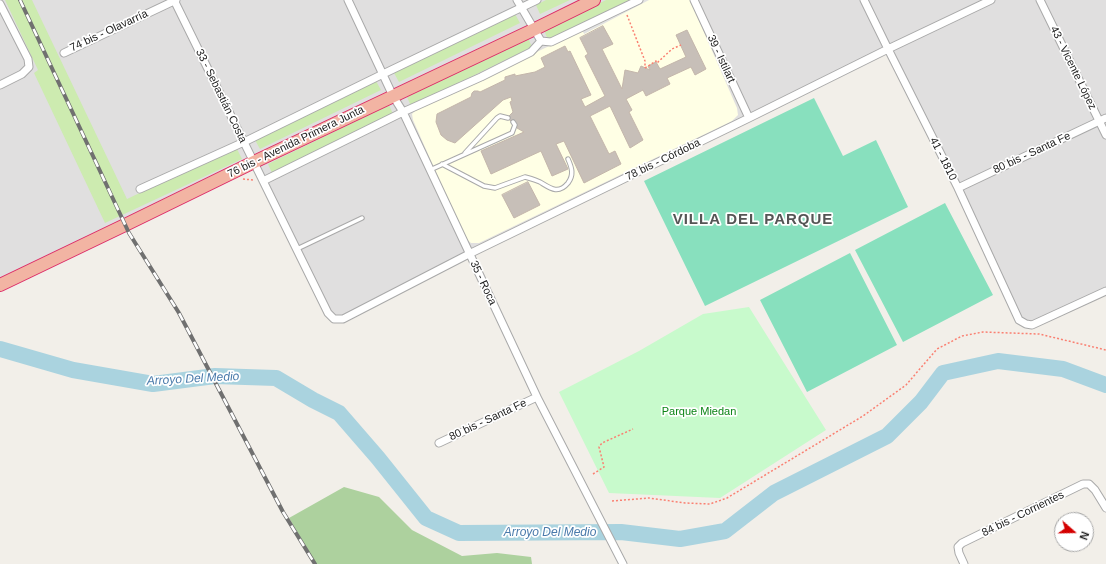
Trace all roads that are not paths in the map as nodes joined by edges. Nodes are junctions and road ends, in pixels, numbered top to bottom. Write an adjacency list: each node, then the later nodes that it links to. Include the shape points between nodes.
1 (175, 0): 16 (street, 74 bis - Olavarría); 26 (street, 33 - Sebastián Costa)
2 (348, 0): 17 (street, 35 - Roca)
3 (517, 0): 12 (street)
4 (537, 0): 12 (street, 76 bis - Avenida Primera Junta)
5 (594, 0): 13 (highway, 76 bis - Avenida Primera Junta)
6 (639, 0): 14 (street, via 551,42)
7 (694, 0): 22 (street, 39 - Istilart)
8 (864, 0): 15 (street, 41 - 1810)
9 (991, 0): 15 (street, 78 bis - Córdoba)
10 (1040, 0): 23 (street, 43 - Vicente López)
11 (0, 4): 18 (street, via 28,59 29,67 22,74)
12 (521, 8): 13 (street); 17 (street, 76 bis - Avenida Primera Junta)
13 (535, 29): 14 (street); 19 (highway, 76 bis - Avenida Primera Junta)
14 (541, 41): 20 (street, 76 bis - Avenida Primera Junta, via 530,52)
15 (888, 49): 22 (street, 78 bis - Córdoba); 33 (street, 41 - 1810)
16 (64, 53)
17 (383, 74): 19 (street, 35 - Roca); 26 (street, 76 bis - Avenida Primera Junta)
18 (0, 85)
19 (393, 96): 20 (street, 35 - Roca); 29 (highway, 76 bis - Avenida Primera Junta)
20 (403, 112): 31 (street, 35 - Roca); 32 (street, 76 bis - Avenida Primera Junta)
21 (508, 118): 27 (lane, via 497,118)
22 (749, 118): 37 (street, 78 bis - Córdoba)
23 (1102, 120): 25 (street, 43 - Vicente López); 33 (street, 80 bis - Santa Fe)
24 (513, 122): 27 (lane, via 515,125 512,133)
25 (1106, 135)
26 (244, 142): 29 (street, 33 - Sebastián Costa); 34 (street, 76 bis - Avenida Primera Junta)
27 (464, 154): 30 (lane)
28 (568, 159): 30 (lane, via 572,175 564,187 557,190 525,177 495,188 484,186)
29 (254, 162): 32 (street, 33 - Sebastián Costa); 38 (highway, 76 bis - Avenida Primera Junta)
30 (442, 164): 31 (lane)
31 (430, 170): 37 (street, 35 - Roca)
32 (263, 181): 36 (street, 33 - Sebastián Costa)
33 (958, 188): 39 (street, 41 - 1810, via 1019,320 1032,325)
34 (140, 189)
35 (362, 218): 36 (lane)
36 (297, 249): 40 (street, 33 - Sebastián Costa, via 328,313)
37 (470, 254): 40 (street, 78 bis - Córdoba, via 343,318); 41 (street, 35 - Roca)
38 (0, 285)
39 (1106, 291)
40 (334, 319)
41 (537, 397): 42 (street, 80 bis - Santa Fe); 44 (street, 35 - Roca)
42 (439, 443)
43 (1106, 508): 45 (street, 84 bis - Corrientes, via 1095,490 1089,484 1083,484 962,543 958,547)
44 (623, 564)
45 (964, 564)

